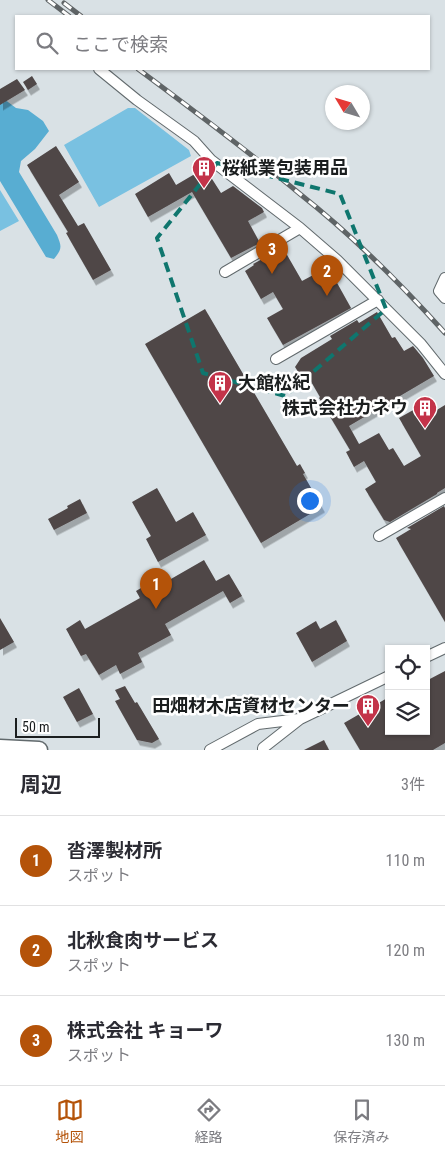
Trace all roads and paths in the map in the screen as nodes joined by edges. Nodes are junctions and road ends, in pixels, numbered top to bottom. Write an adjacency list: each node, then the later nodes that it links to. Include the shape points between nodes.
1 (100, 70): 2 (street)
2 (300, 228): 3 (street); 6 (street)
3 (225, 272)
4 (445, 278): 5 (street, via 439,291)
5 (445, 298)
6 (378, 300): 7 (street); 8 (street)
7 (276, 359)
8 (445, 374)
9 (445, 498): 10 (street)
10 (379, 536)
11 (445, 648): 12 (street)
12 (430, 655)
13 (385, 678): 14 (street)
14 (300, 719): 17 (street, via 258,724); 18 (street)
15 (0, 748): 16 (highway)
16 (39, 750)
17 (210, 750)
18 (263, 750)

